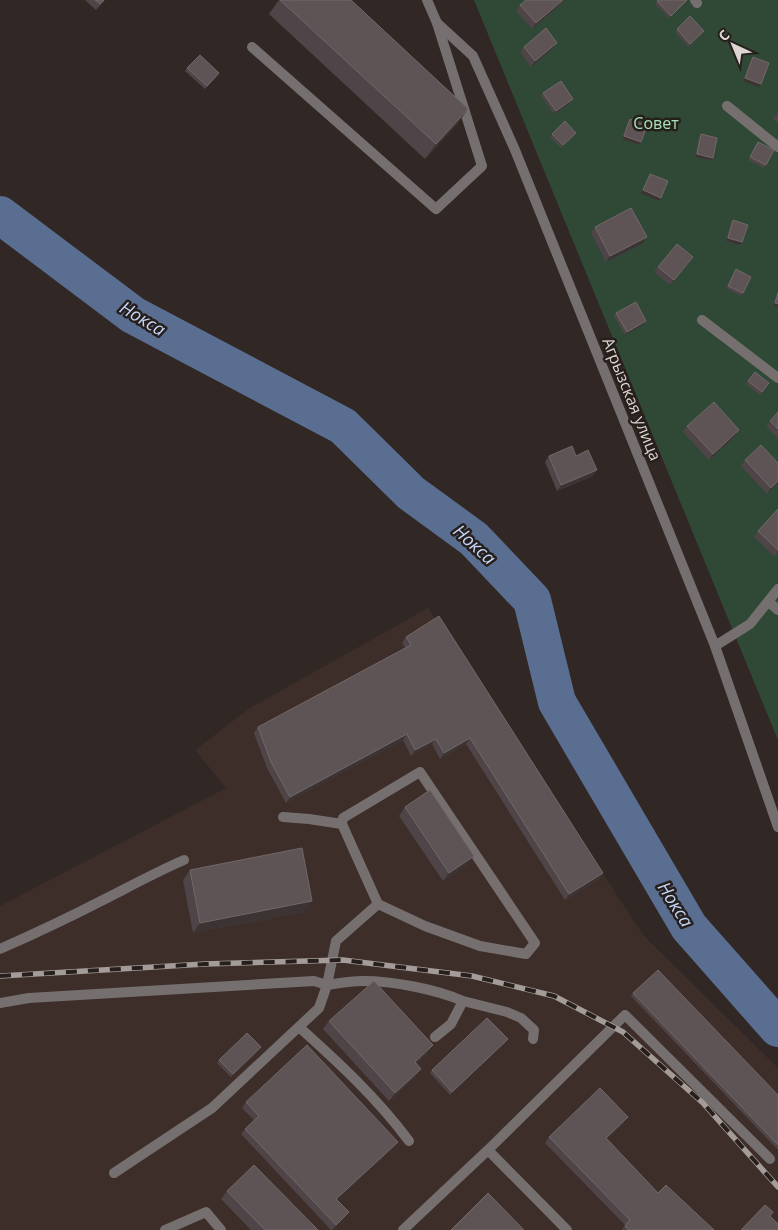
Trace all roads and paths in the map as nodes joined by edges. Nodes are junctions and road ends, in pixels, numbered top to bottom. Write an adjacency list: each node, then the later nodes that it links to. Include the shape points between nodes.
1 (427, 0): 2 (street, Агрызская улица)
2 (437, 23): 3 (street, via 482,166 436,208); 11 (street, Агрызская улица, via 473,56 515,150)
3 (252, 47)
4 (727, 106): 5 (street)
5 (778, 147)
6 (702, 320): 7 (street)
7 (778, 378)
8 (778, 589): 9 (street)
9 (769, 602): 10 (street); 11 (street, via 750,624)
10 (778, 610)
11 (715, 646): 14 (street, Агрызская улица)
12 (282, 817): 13 (street)
13 (342, 824): 16 (street); 16 (street, via 344,818 420,772 535,943 526,954 480,946)
14 (778, 826)
15 (184, 860): 17 (street)
16 (378, 904): 18 (street, via 336,942)
17 (0, 949)
18 (327, 985): 19 (street, via 362,981 402,985); 20 (street, via 314,981 29,998); 21 (street, via 319,1008)
19 (463, 1001): 22 (street, via 451,1024); 23 (street, via 521,1018 534,1030)
20 (0, 1003)
21 (299, 1026): 24 (street, via 359,1082); 27 (street, via 212,1108)
22 (435, 1037)
23 (533, 1039)
24 (409, 1141)
25 (488, 1150): 26 (street, via 625,1015); 30 (street); 31 (street)
26 (770, 1159)
27 (114, 1172)
28 (165, 1230): 29 (street, via 206,1212)
29 (221, 1230)
30 (403, 1230)
31 (567, 1230)

